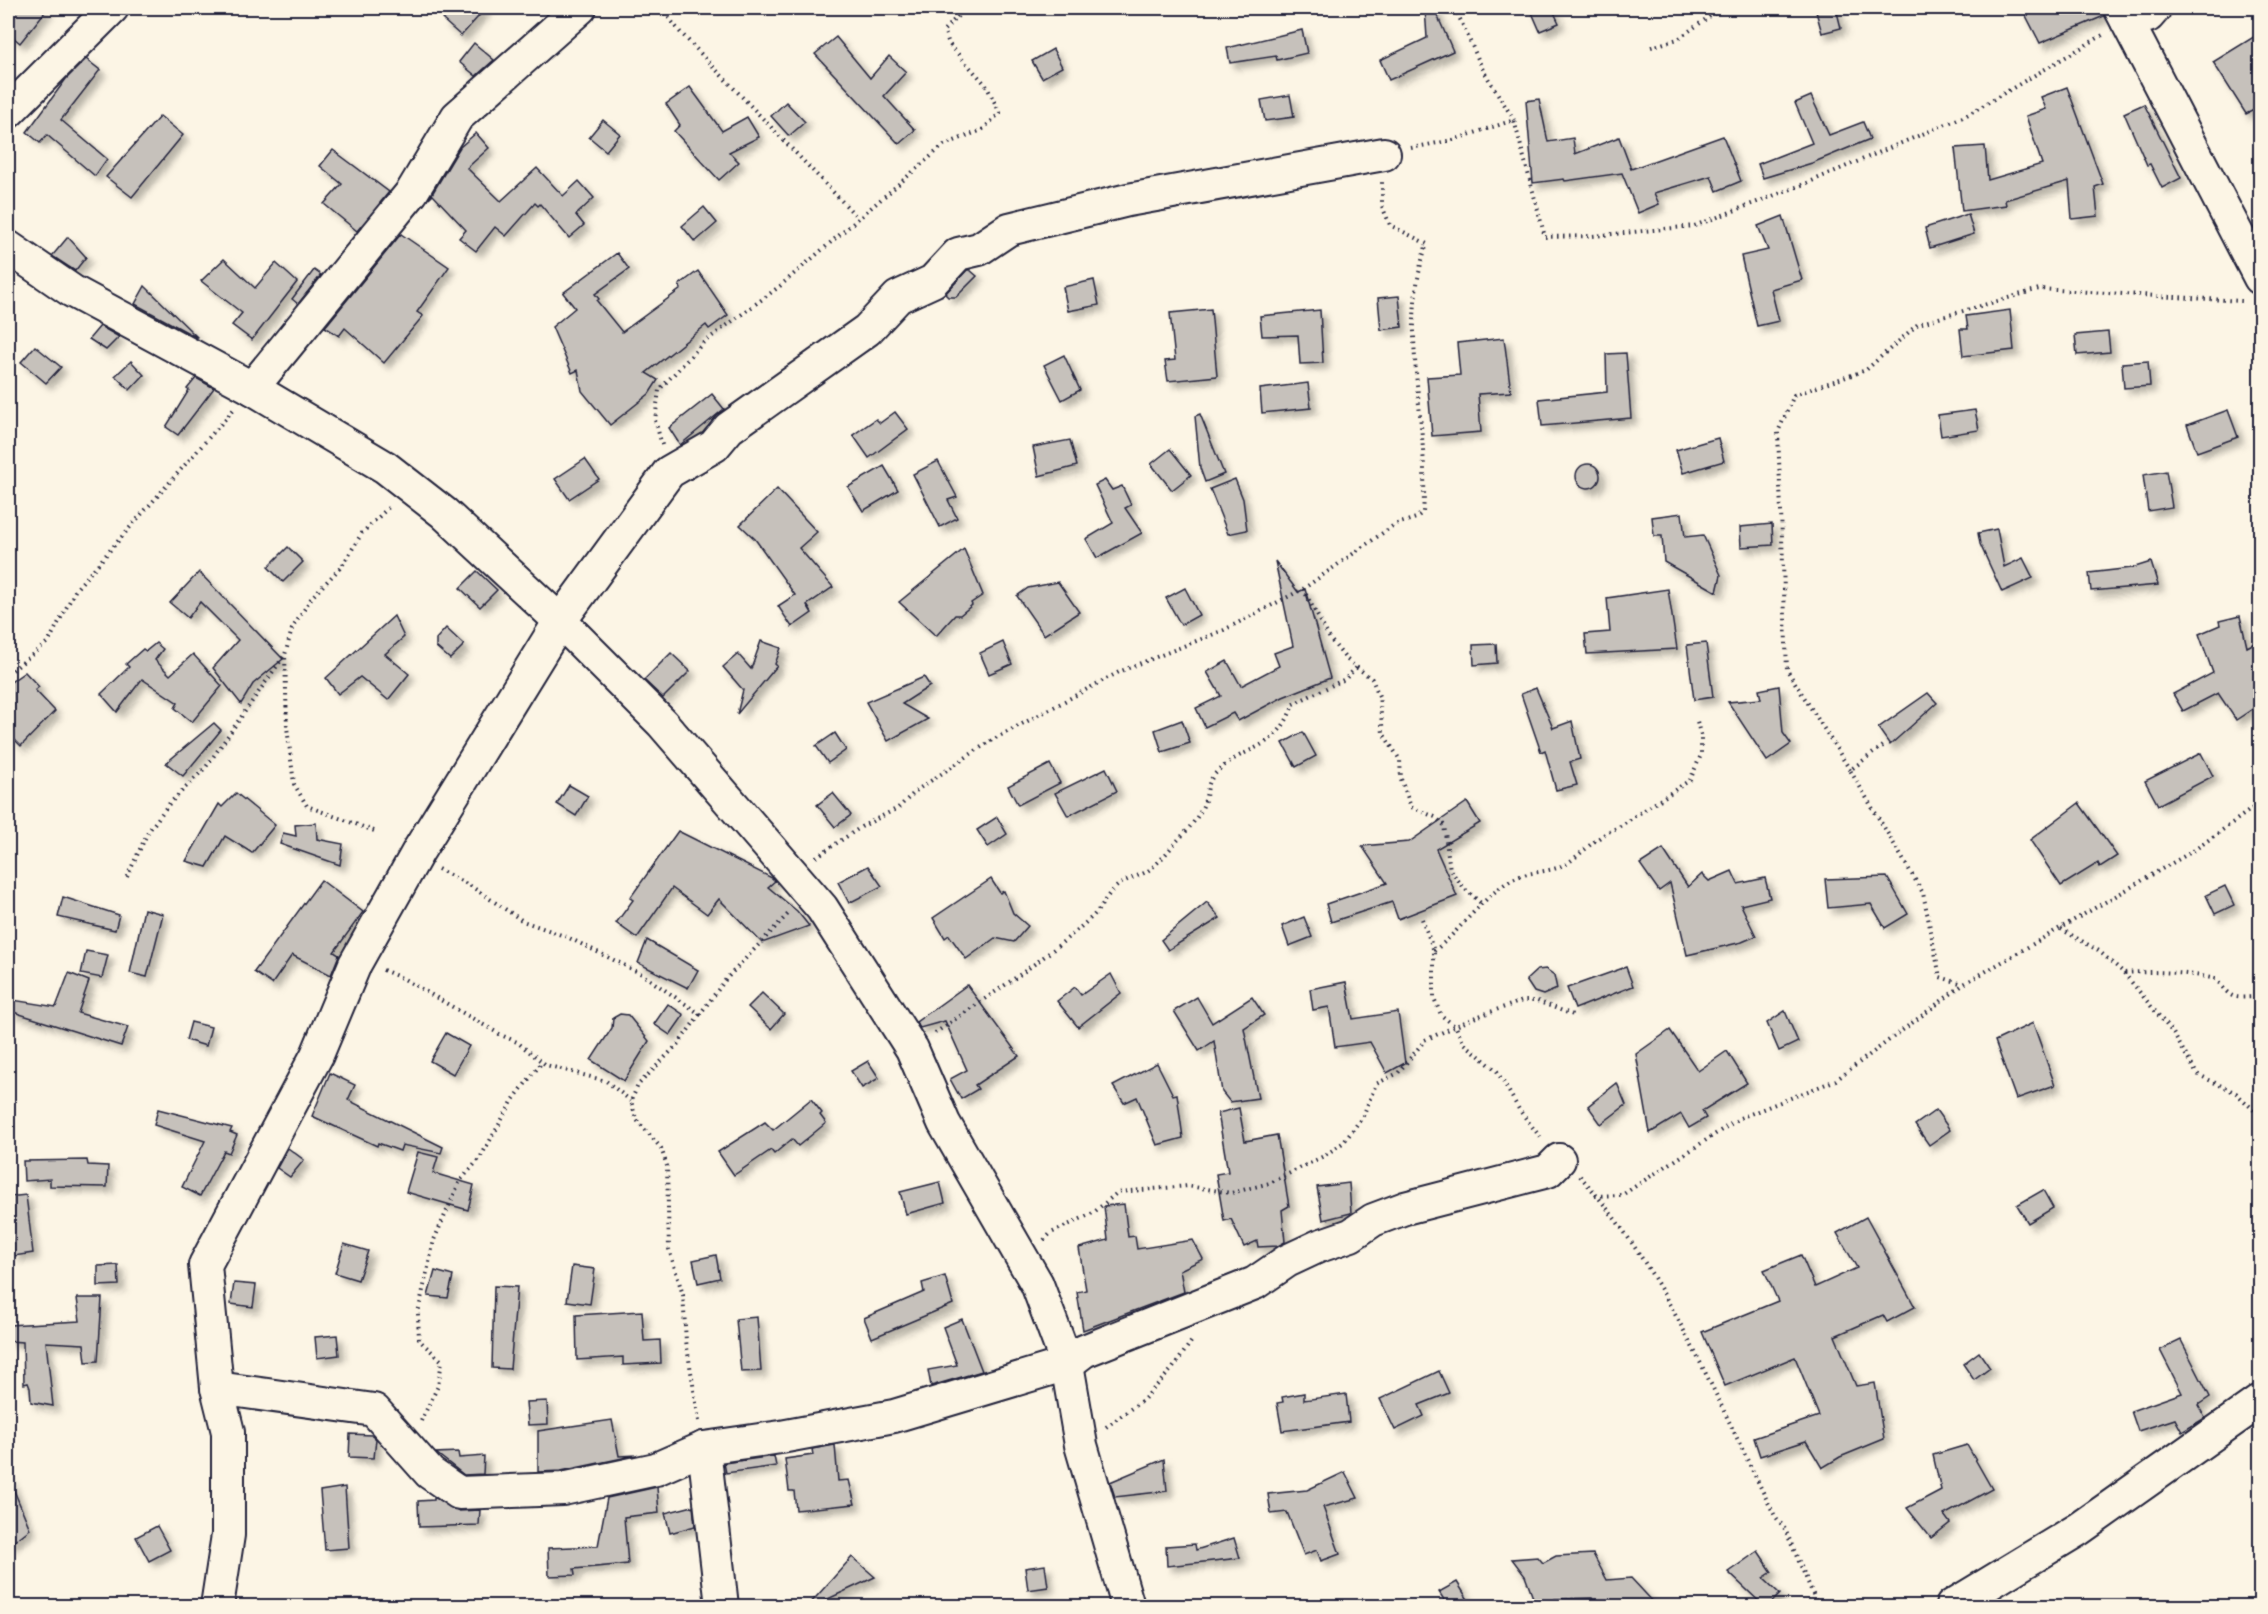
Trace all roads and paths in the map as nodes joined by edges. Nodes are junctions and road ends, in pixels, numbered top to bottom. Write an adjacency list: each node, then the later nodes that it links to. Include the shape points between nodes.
1 (112, 8): 10 (street)
2 (580, 8): 16 (street, via 457,117 412,192)
3 (661, 8): 13 (path)
4 (966, 8): 13 (path, via 944,30 949,44 986,85 1000,113 982,130 944,145)
5 (1455, 8): 11 (path, via 1483,70)
6 (1733, 8): 9 (path, via 1713,14 1678,39)
7 (2155, 8): 8 (street, via 2148,16)
8 (2124, 14): 11 (path, via 1965,116 1694,226 1545,237); 15 (street)
9 (1651, 47)
10 (8, 112)
11 (1514, 120): 12 (path, via 1454,140)
12 (1384, 154): 17 (street, via 1128,200 1009,229 979,249 958,254 933,281 898,297 867,330 729,428 714,446); 19 (path, via 1383,206 1390,225 1426,244 1416,281 1413,348 1426,479 1423,512 1395,525)
13 (857, 217): 17 (path, via 780,286 703,343 659,390 655,420)
14 (8, 247): 16 (street, via 72,291)
15 (2255, 290): 26 (path, via 2039,289 1918,324 1866,370 1794,395 1778,432 1787,670)
16 (252, 388): 18 (street, via 385,467); 23 (path, via 76,589 49,640)
17 (669, 472): 20 (street)
18 (411, 488): 20 (street, via 444,513); 21 (path, via 362,533 342,566 312,597 292,630)
19 (1303, 588): 22 (path, via 1330,639); 30 (path, via 1224,630 1121,671 1010,730 916,790 898,808 824,853)
20 (560, 621): 29 (street); 30 (street, via 662,723)
21 (285, 655): 28 (path, via 287,727 294,784 308,806); 31 (path, via 206,767 168,805 148,832)
22 (1357, 667): 33 (path, via 1372,679 1379,696 1383,733 1400,760 1401,779 1411,807 1435,817 1443,825 1450,870); 44 (path, via 1345,679 1293,704 1288,721 1278,733 1215,773 1206,786 1206,799 1195,819 1146,872 1113,890 1095,914 1032,966)
23 (8, 674)
24 (1697, 722): 33 (path, via 1701,755 1690,780 1604,833 1570,862 1559,868 1524,873)
25 (1883, 746): 26 (path)
26 (1850, 770): 39 (path, via 1923,893 1940,977)
27 (2260, 803): 35 (path, via 2193,851)
28 (374, 831)
29 (418, 850): 37 (street); 41 (path, via 432,867 469,885 523,921 567,937 640,973)
30 (787, 870): 32 (street)
31 (128, 877)
32 (808, 893): 41 (path, via 726,979); 44 (street, via 848,946)
33 (1483, 905): 36 (path)
34 (1422, 920): 36 (path)
35 (2060, 928): 38 (path, via 2099,951); 39 (path)
36 (1434, 951): 43 (path, via 1434,998 1441,1015)
37 (355, 964): 45 (path, via 404,979 517,1042); 52 (street, via 317,1055 205,1265)
38 (2124, 973): 40 (path, via 2172,971 2200,975 2216,979 2236,999); 47 (path, via 2173,1033 2197,1074 2236,1093)
39 (1964, 984): 62 (path, via 1836,1080 1740,1118 1622,1195 1595,1196 1616,1218 1681,1322 1730,1428 1785,1529)
40 (2260, 997)
41 (700, 1014): 46 (path, via 679,1043 638,1085)
42 (1573, 1015): 43 (path, via 1554,1005 1522,1001)
43 (1456, 1027): 48 (path, via 1463,1042 1497,1071 1520,1111); 49 (path, via 1425,1040 1398,1073 1376,1084 1355,1128 1344,1142 1324,1156 1270,1183 1231,1193 1188,1186 1118,1192 1093,1213 1052,1233)
44 (912, 1049): 49 (street, via 944,1123)
45 (542, 1062): 46 (path, via 606,1081); 54 (path, via 513,1100 480,1158 460,1181 434,1240 418,1313 418,1340 442,1361 429,1409)
46 (632, 1101): 56 (path, via 636,1119 661,1148 667,1166 669,1249 683,1295 686,1341)
47 (2260, 1116)
48 (1559, 1160): 51 (street, via 1548,1171 1451,1194 1373,1220 1351,1235 1287,1262 1255,1283 1084,1351)
49 (1024, 1260): 51 (street)
50 (1194, 1337): 55 (path, via 1173,1368 1144,1399)
51 (1067, 1364): 55 (street); 56 (street, via 894,1416)
52 (217, 1388): 54 (street, via 374,1410); 57 (street, via 228,1432 228,1535)
53 (2260, 1401): 63 (street, via 2079,1529)
54 (406, 1445): 56 (street, via 430,1473 459,1493 563,1488 656,1469)
55 (1081, 1445): 61 (street)
56 (704, 1448): 60 (street)
57 (217, 1606)
58 (608, 1606): 59 (path)
59 (633, 1606)
60 (722, 1606)
61 (1128, 1606)
62 (1818, 1606)
63 (1952, 1606)

